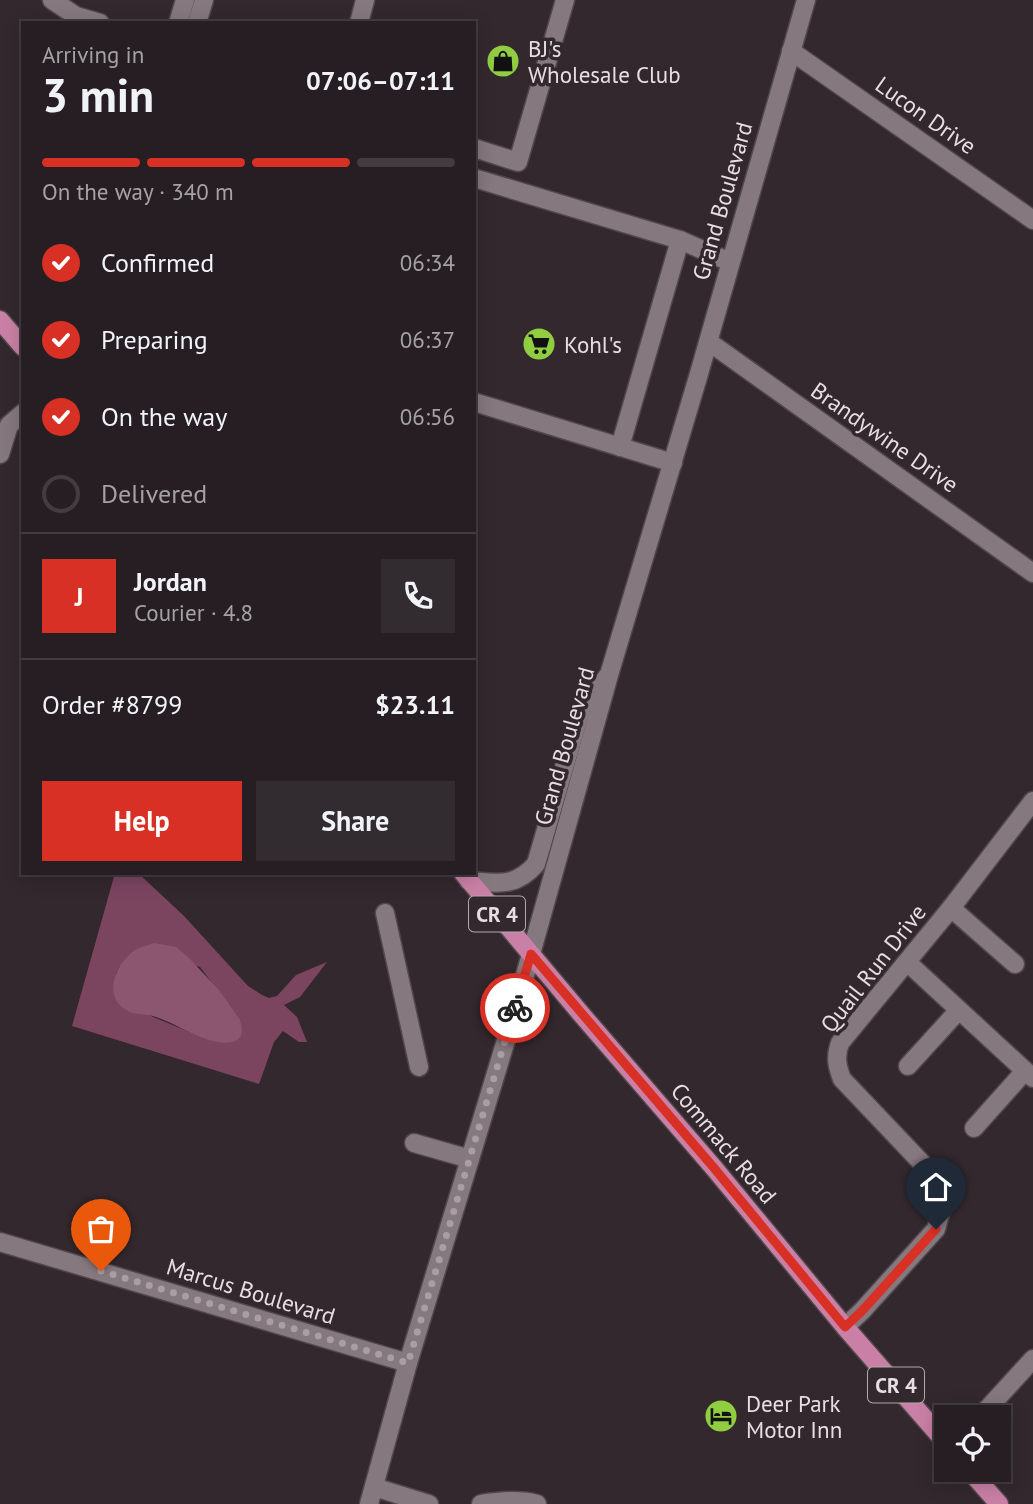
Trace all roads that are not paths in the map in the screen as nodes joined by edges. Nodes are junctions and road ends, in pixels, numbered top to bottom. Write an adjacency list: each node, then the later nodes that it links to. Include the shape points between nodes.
1 (52, 0): 7 (street)
2 (185, 0): 8 (street)
3 (204, 0): 9 (street)
4 (365, 0): 10 (street)
5 (565, 0): 12 (street, via 518,162)
6 (806, 0): 11 (street, Grand Boulevard)
7 (93, 21)
8 (179, 21)
9 (199, 21)
10 (360, 21)
11 (791, 51): 14 (street, Lucon Drive); 16 (street, Grand Boulevard)
12 (476, 149)
13 (476, 179): 15 (street)
14 (1033, 220)
15 (680, 240): 16 (street); 22 (street)
16 (730, 262): 18 (street, Grand Boulevard)
17 (0, 320): 19 (main road)
18 (709, 341): 24 (street, Grand Boulevard); 25 (street, Brandywine Drive)
19 (21, 345)
20 (476, 403): 22 (street)
21 (21, 415): 23 (street, via 9,425)
22 (620, 447): 24 (street)
23 (0, 454)
24 (673, 463): 26 (street, Grand Boulevard)
25 (1033, 573)
26 (610, 675): 28 (street, via 582,706 536,864 513,882); 31 (street, Grand Boulevard)
27 (1033, 802): 29 (street, Quail Run Drive)
28 (466, 877): 31 (main road, Commack Road / CR 4)
29 (951, 908): 32 (street, Quail Run Drive); 33 (street)
30 (385, 913): 36 (street)
31 (531, 954): 40 (street, Grand Boulevard); 42 (main road, Commack Road / CR 4)
32 (907, 962): 34 (street); 42 (street, Quail Run Drive, via 840,1043 836,1057 850,1089 938,1180 943,1203 936,1229)
33 (1015, 964)
34 (959, 1010): 35 (street); 37 (street)
35 (908, 1066)
36 (419, 1067)
37 (1029, 1075): 38 (street)
38 (974, 1128)
39 (414, 1143): 40 (street)
40 (470, 1159): 44 (street, Grand Boulevard)
41 (0, 1242): 44 (street, Marcus Boulevard)
42 (845, 1327): 46 (main road, Commack Road / CR 4)
43 (1033, 1359): 45 (street)
44 (408, 1363): 48 (street, Grand Boulevard)
45 (991, 1405)
46 (934, 1429)
47 (980, 1482): 52 (main road)
48 (371, 1495): 49 (street)
49 (429, 1504)
50 (481, 1504): 51 (street)
51 (537, 1504)
52 (999, 1504)

